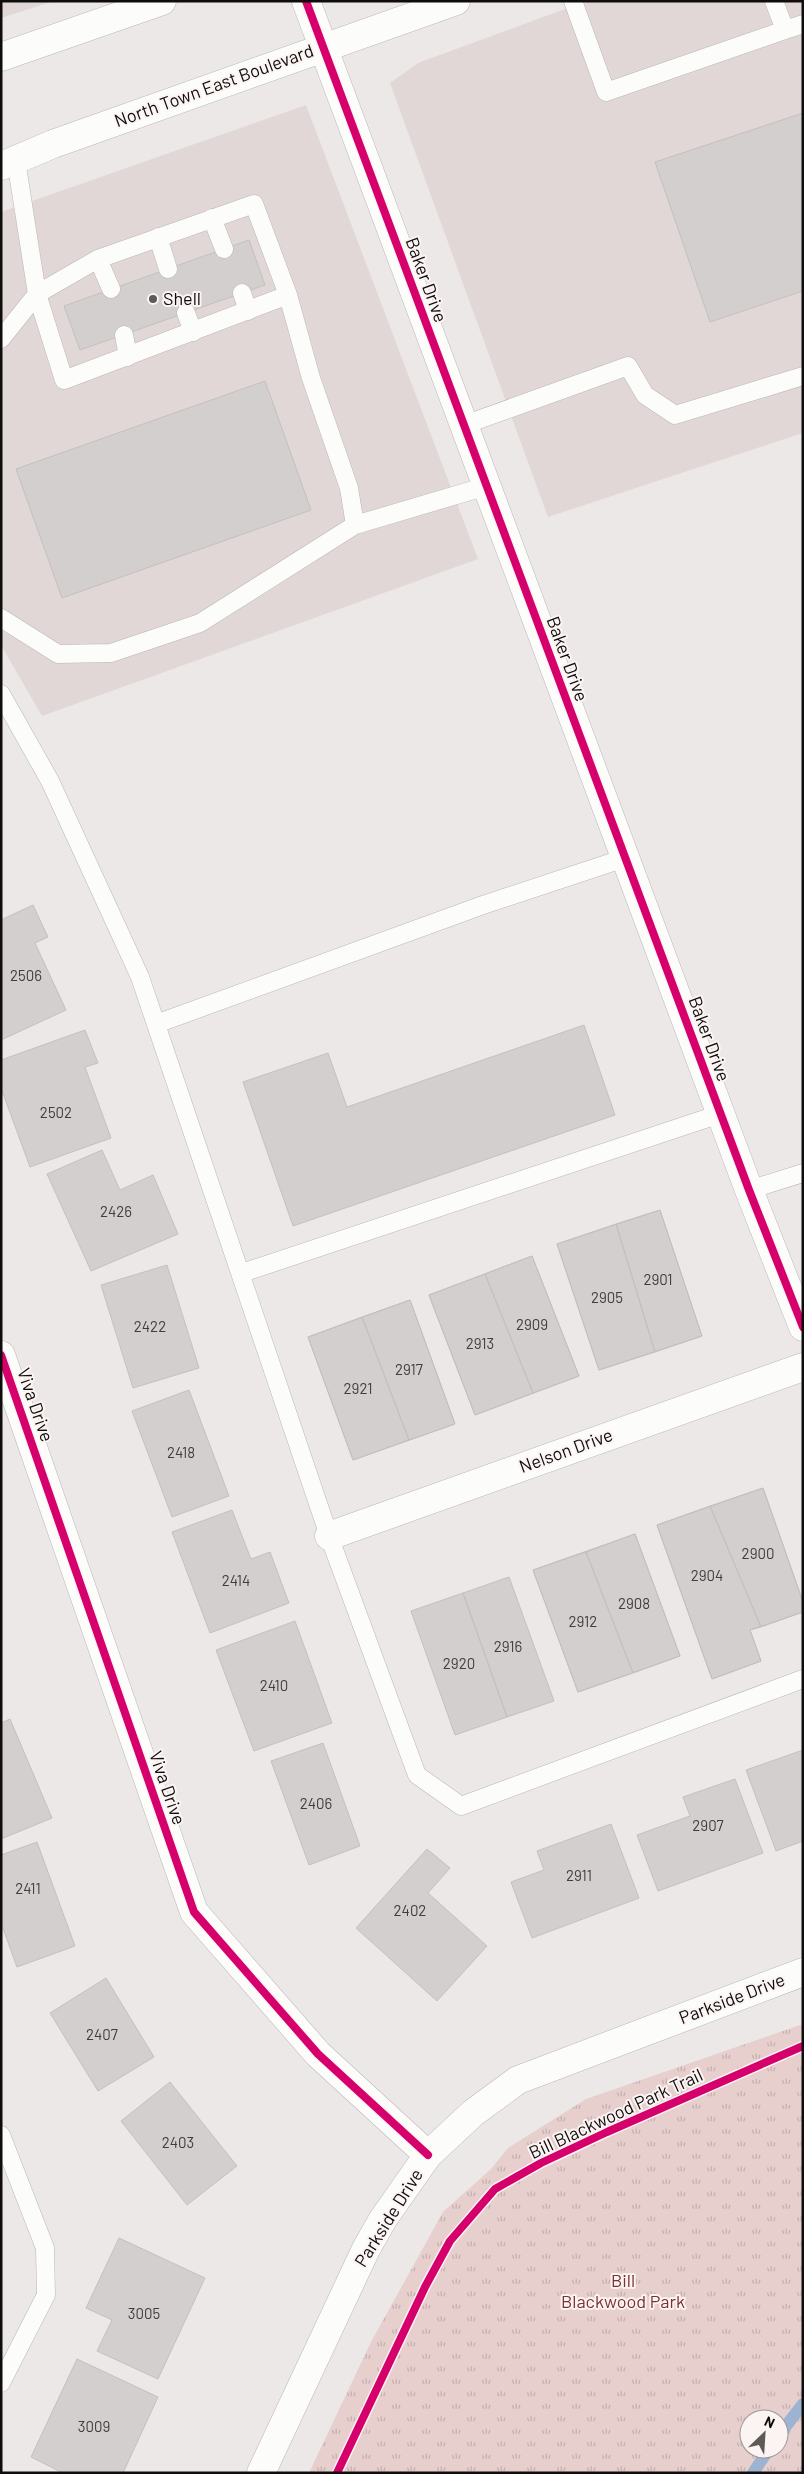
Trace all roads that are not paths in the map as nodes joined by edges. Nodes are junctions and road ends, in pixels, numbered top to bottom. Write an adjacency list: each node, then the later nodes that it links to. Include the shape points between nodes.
1 (162, 1): 9 (street)
2 (306, 1): 8 (street, Baker Drive)
3 (456, 1): 8 (street, North Town East Boulevard)
4 (573, 1): 7 (lane, via 606,92)
5 (774, 1): 7 (lane)
6 (803, 24): 7 (lane)
7 (785, 30)
8 (323, 47): 10 (street, North Town East Boulevard); 27 (street, Baker Drive)
9 (1, 58)
10 (8, 163): 18 (lane)
11 (212, 218): 12 (lane); 13 (lane); 19 (lane, via 254,204)
12 (158, 237): 14 (lane); 15 (lane)
13 (224, 249)
14 (98, 259): 16 (lane); 18 (lane)
15 (168, 269)
16 (110, 289)
17 (242, 293): 20 (lane)
18 (37, 294): 24 (lane); 25 (lane, via 64,380)
19 (288, 295): 20 (lane); 29 (lane, via 311,378 349,488)
20 (248, 311): 22 (lane)
21 (186, 313): 22 (lane)
22 (193, 332): 25 (lane)
23 (124, 335): 25 (lane)
24 (1, 339)
25 (128, 357)
26 (803, 376): 27 (lane, via 675,416 645,395 628,366)
27 (464, 425): 28 (street, Baker Drive)
28 (487, 486): 29 (lane); 32 (street, Baker Drive)
29 (354, 524): 30 (lane, via 200,624 111,653 58,654)
30 (1, 618)
31 (1, 694): 33 (lane, via 50,781 140,977)
32 (625, 858): 33 (lane, via 483,905); 34 (street, Baker Drive)
33 (156, 1024): 37 (lane)
34 (720, 1114): 36 (street, Baker Drive); 37 (lane)
35 (803, 1173): 36 (lane)
36 (749, 1190): 38 (street, Baker Drive)
37 (242, 1273): 41 (lane)
38 (802, 1324)
39 (1, 1355): 45 (street, Viva Drive, via 194,1912 318,2054)
40 (803, 1366): 41 (street, Nelson Drive)
41 (329, 1536): 42 (lane, via 418,1775 461,1806)
42 (803, 1679)
43 (803, 1972): 45 (street, Parkside Drive, via 518,2080 473,2114)
44 (1, 2135): 46 (lane, via 45,2248 46,2295)
45 (428, 2155): 47 (street, Parkside Drive, via 366,2249)
46 (1, 2383)
47 (261, 2473)

